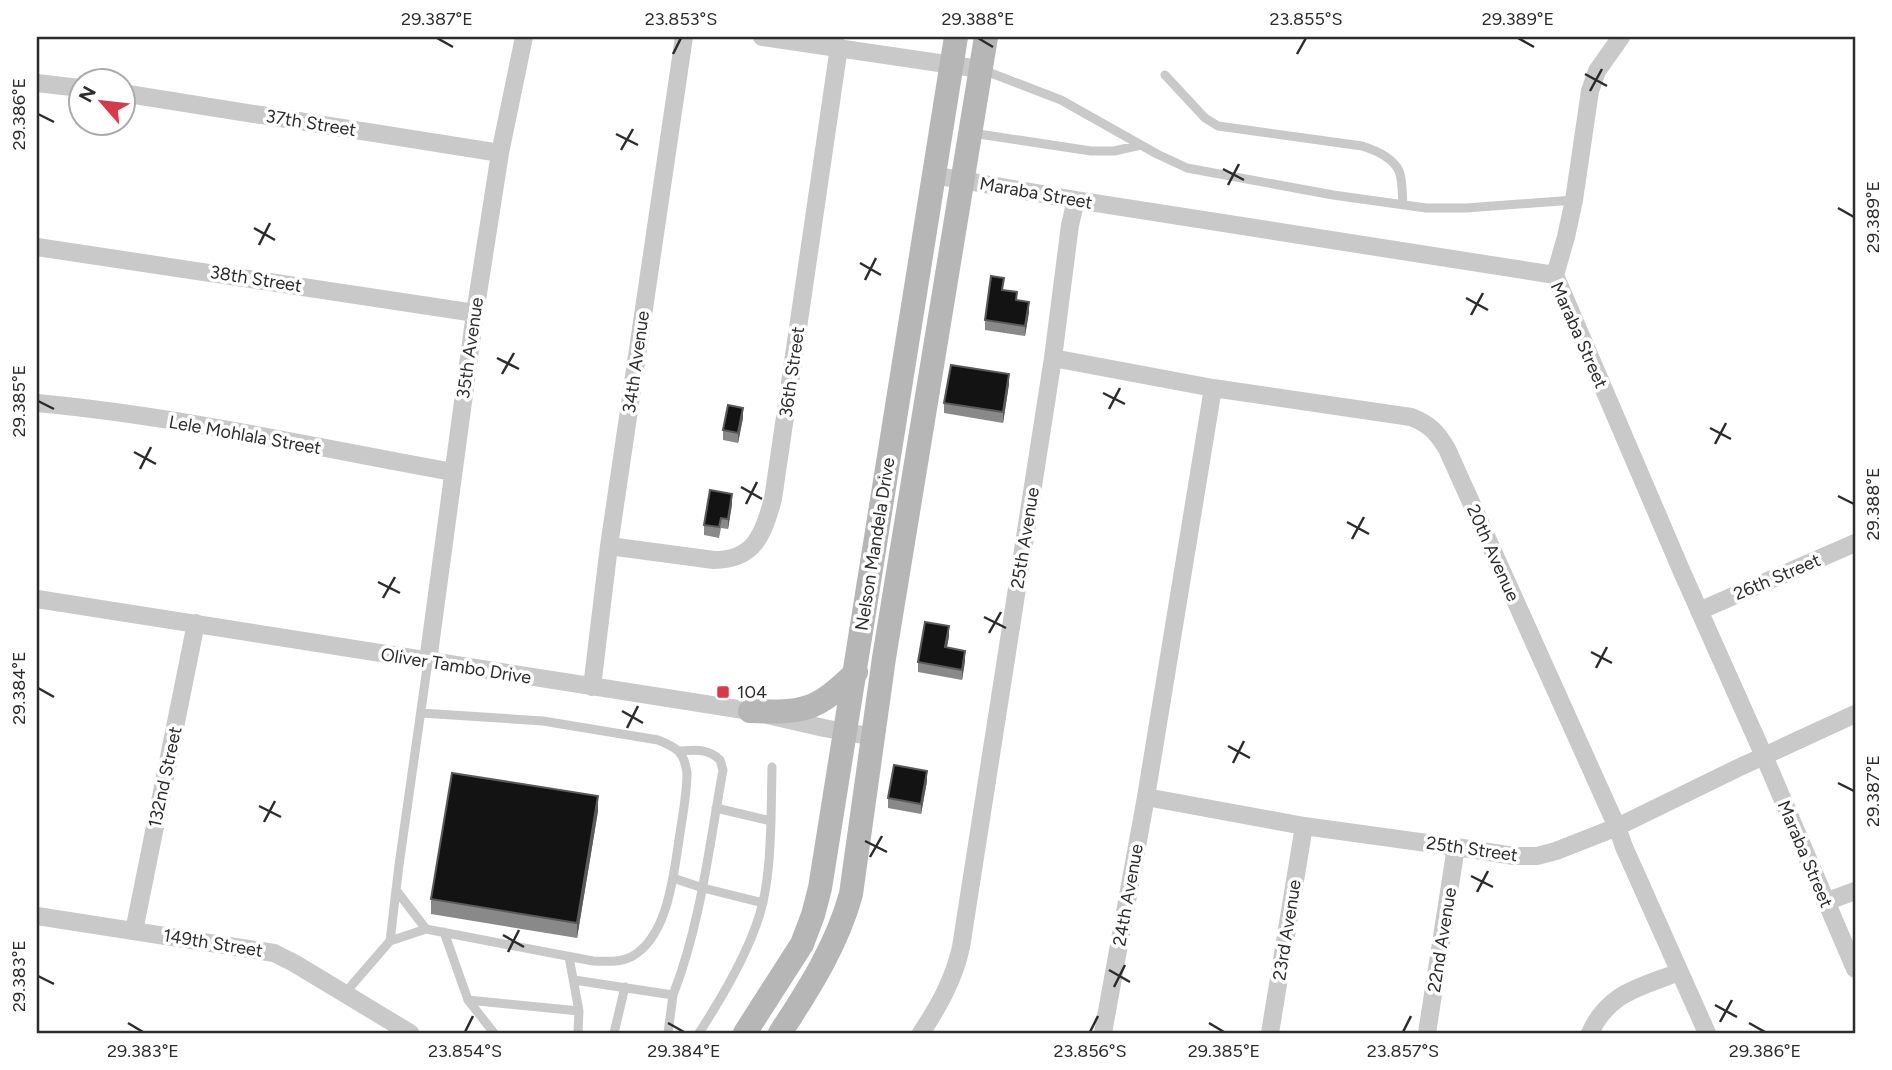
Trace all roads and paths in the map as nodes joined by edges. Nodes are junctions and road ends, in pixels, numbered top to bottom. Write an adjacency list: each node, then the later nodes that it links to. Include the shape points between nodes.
1 (524, 37): 16 (street, 35th Avenue)
2 (684, 37): 30 (street, 34th Avenue)
3 (762, 37): 7 (street)
4 (956, 37): 8 (main road, Nelson Mandela Drive)
5 (986, 37): 9 (main road, Nelson Mandela Drive)
6 (1621, 37): 20 (street, via 1597,71 1590,90)
7 (839, 47): 8 (street); 30 (street, 36th Street, via 765,529 754,545 728,560)
8 (950, 64): 9 (street); 17 (main road, Nelson Mandela Drive)
9 (980, 69): 14 (main road, Nelson Mandela Drive); 15 (lane, via 1061,100)
10 (1165, 75): 21 (lane, via 1218,126 1372,150 1400,172)
11 (37, 83): 12 (street)
12 (66, 86)
13 (136, 95): 16 (street, 37th Street)
14 (970, 133): 15 (lane, via 1091,151); 18 (main road, Nelson Mandela Drive)
15 (1141, 145): 21 (lane, via 1187,168)
16 (500, 153): 24 (street, 35th Avenue)
17 (933, 175): 18 (street, Maraba Street); 35 (main road, Nelson Mandela Drive)
18 (963, 180): 19 (street, Maraba Street); 41 (main road, Nelson Mandela Drive)
19 (1076, 200): 23 (street, Maraba Street); 25 (street, 25th Avenue)
20 (1574, 200): 21 (lane, via 1466,208); 23 (street)
21 (1403, 205)
22 (37, 247): 24 (street, 38th Street)
23 (1555, 275): 32 (street, Maraba Street)
24 (475, 313): 28 (street, 35th Avenue)
25 (1053, 358): 26 (street, 20th Avenue); 79 (street, 25th Avenue, via 961,947 948,989)
26 (1213, 388): 45 (street, 24th Avenue); 49 (street, 20th Avenue, via 1411,417 1438,435)
27 (37, 403): 28 (street, Lele Mohlala Street, via 212,428)
28 (453, 472): 34 (street, 35th Avenue)
29 (1855, 543): 32 (street, 26th Street)
30 (609, 546): 36 (street, 34th Avenue)
31 (37, 599): 33 (street, Oliver Tambo Drive)
32 (1699, 611): 43 (street, Maraba Street)
33 (197, 623): 34 (street, Oliver Tambo Drive); 59 (street, 132nd Street)
34 (428, 661): 36 (street, Oliver Tambo Drive); 38 (lane)
35 (856, 672): 37 (main road, via 828,698 807,708 782,713); 40 (main road, Nelson Mandela Drive)
36 (592, 687): 37 (street, Oliver Tambo Drive)
37 (750, 711): 40 (street, Oliver Tambo Drive)
38 (421, 713): 42 (lane, via 566,724 658,740); 53 (lane)
39 (1855, 714): 43 (street, 25th Street)
40 (844, 731): 41 (street, Oliver Tambo Drive); 77 (main road, Nelson Mandela Drive, via 813,915 802,944)
41 (874, 737): 78 (main road, Nelson Mandela Drive, via 844,918 833,946)
42 (680, 751): 46 (lane, via 704,750 720,760 723,770); 51 (lane, via 687,785)
43 (1764, 756): 49 (street, 25th Street); 55 (street, Maraba Street)
44 (772, 767): 47 (lane)
45 (1146, 797): 48 (street, 25th Street); 80 (street, 24th Avenue)
46 (716, 808): 47 (lane); 52 (lane)
47 (771, 821): 56 (lane)
48 (1304, 826): 50 (street, 25th Street); 81 (street, 23rd Avenue)
49 (1617, 827): 50 (street, 25th Street, via 1537,856); 64 (street, 20th Avenue)
50 (1456, 847): 82 (street, 22nd Avenue)
51 (673, 878): 52 (lane); 62 (lane, via 657,929 645,946 617,961)
52 (703, 888): 56 (lane); 68 (lane)
53 (396, 890): 58 (lane); 61 (lane)
54 (1855, 891): 55 (street)
55 (1825, 902): 63 (street, Maraba Street)
56 (763, 903): 76 (lane, via 733,975)
57 (37, 916): 59 (street, 149th Street)
58 (426, 929): 60 (lane); 61 (lane)
59 (134, 931): 67 (street, 149th Street, via 274,953)
60 (444, 932): 62 (lane); 69 (lane)
61 (390, 941): 67 (lane)
62 (569, 957): 65 (lane)
63 (1855, 969)
64 (1679, 972): 83 (street, via 1620,995 1602,1010); 84 (street, 20th Avenue)
65 (574, 980): 66 (lane); 70 (lane)
66 (625, 987): 68 (lane); 74 (lane)
67 (345, 993): 71 (street, 149th Street)
68 (673, 995): 75 (lane)
69 (468, 1000): 70 (lane); 72 (lane)
70 (579, 1011): 73 (lane)
71 (410, 1033)
72 (494, 1033)
73 (578, 1033)
74 (614, 1033)
75 (668, 1033)
76 (699, 1033)
77 (745, 1033)
78 (780, 1033)
79 (921, 1033)
80 (1103, 1033)
81 (1270, 1033)
82 (1427, 1033)
83 (1590, 1033)
84 (1707, 1033)

